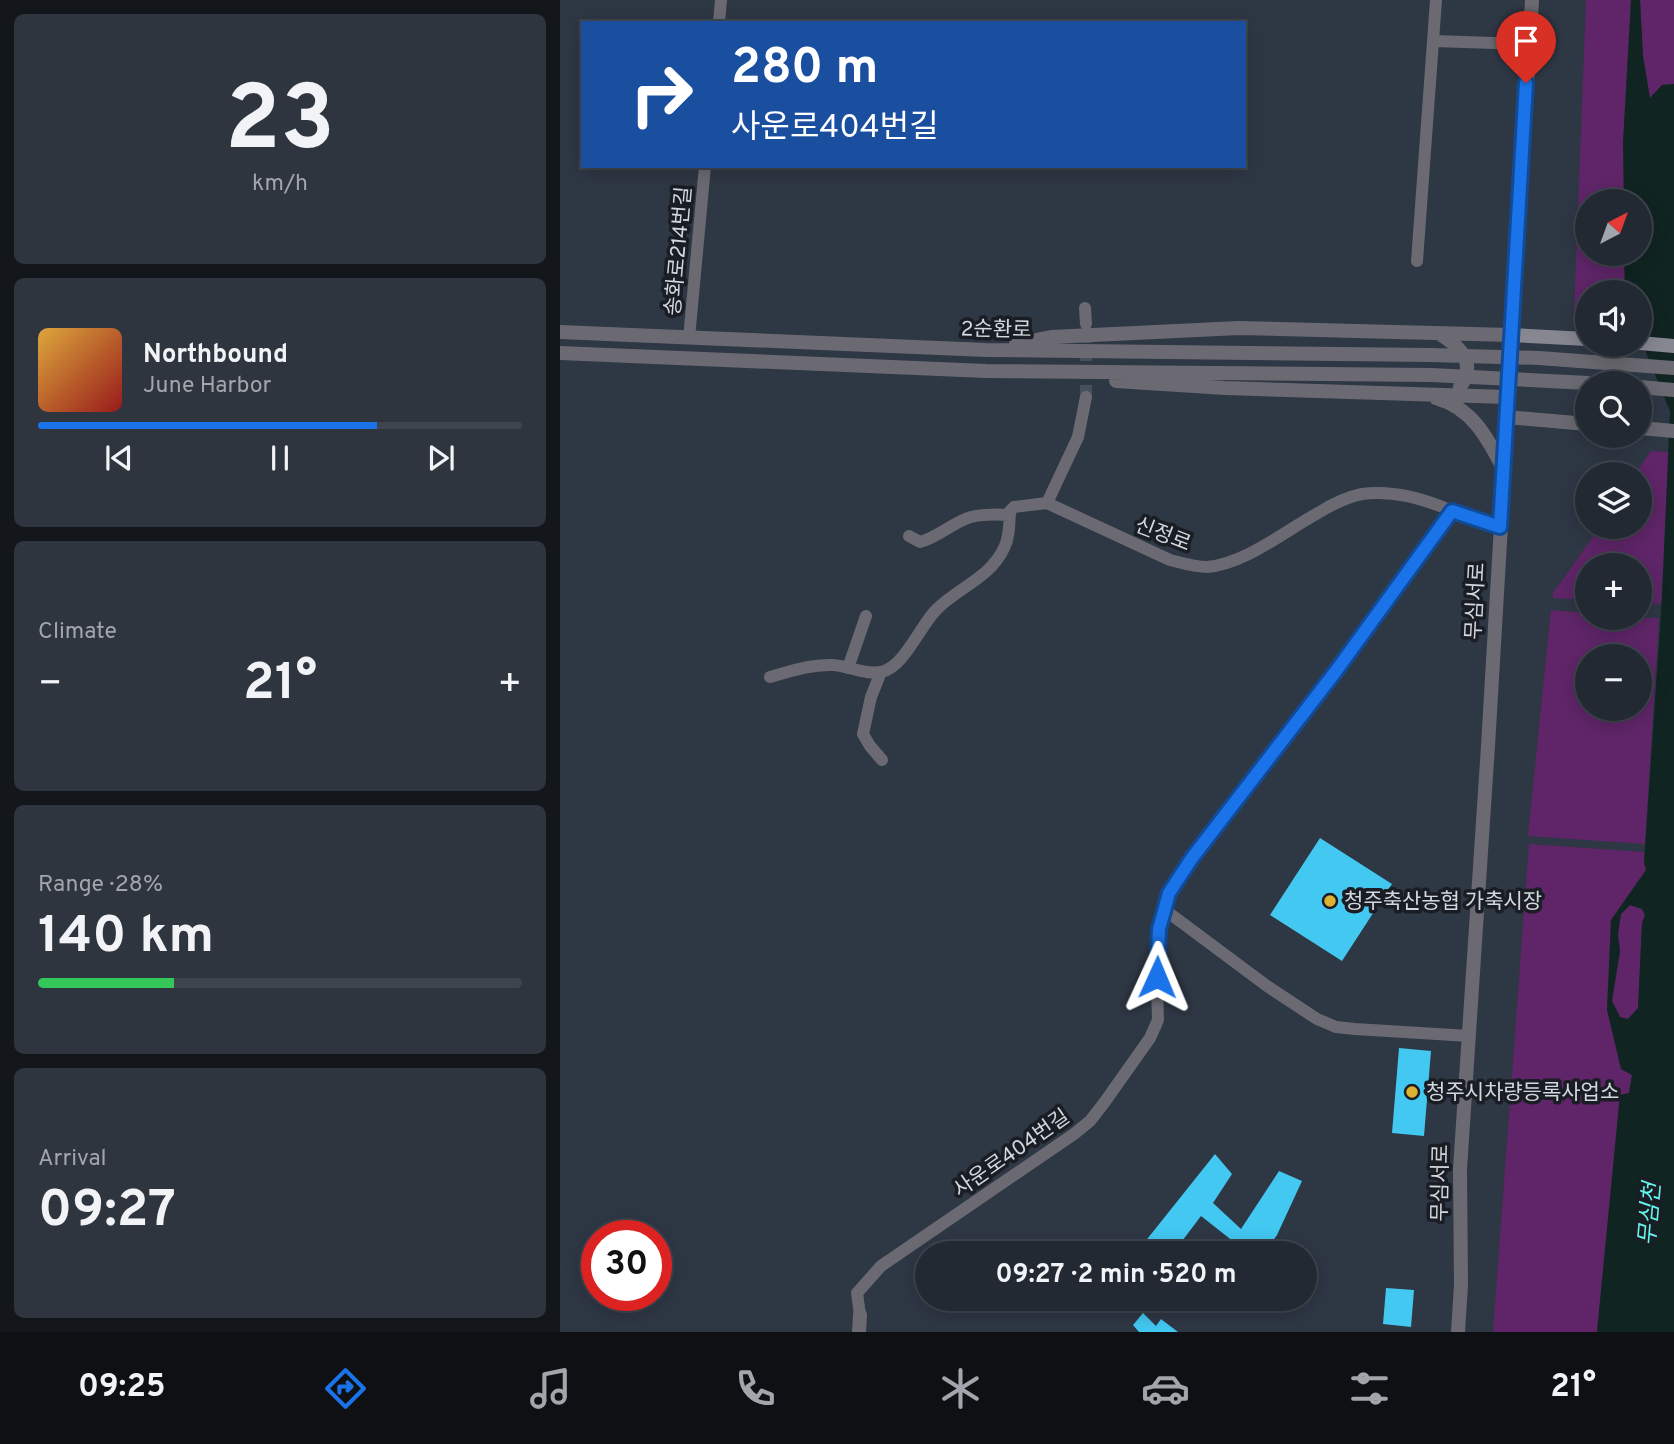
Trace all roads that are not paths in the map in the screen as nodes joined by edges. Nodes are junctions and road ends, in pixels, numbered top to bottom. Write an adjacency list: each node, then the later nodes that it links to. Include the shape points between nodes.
1 (721, 0): 4 (street)
2 (1436, 0): 5 (street)
3 (1532, 0): 6 (street, 무심서로)
4 (719, 21)
5 (1433, 41): 6 (street); 8 (street)
6 (1529, 44): 13 (street, 무심서로)
7 (705, 168): 14 (street, 송화로214번길)
8 (1417, 261)
9 (1085, 308): 10 (street)
10 (1086, 324)
11 (560, 332): 14 (street, 2순환로)
12 (1440, 334): 13 (street); 18 (street, via 1239,328 1051,337); 26 (street, via 1460,348 1466,361 1464,381)
13 (1511, 335): 15 (main road); 28 (street, 무심서로)
14 (689, 338): 18 (street, 2순환로)
15 (1575, 338)
16 (1652, 344): 17 (main road)
17 (1674, 346)
18 (986, 350): 20 (street, 2순환로, bridge, via 1431,355)
19 (560, 353): 21 (street, 2순환로)
20 (1674, 368)
21 (944, 369): 22 (street, 2순환로, bridge, via 1431,375); 25 (street, via 987,380)
22 (1575, 382)
23 (1652, 388): 24 (street)
24 (1674, 390)
25 (1421, 394): 26 (street); 33 (street, via 1447,401 1475,421)
26 (1450, 395): 28 (street)
27 (1086, 397): 34 (street, via 1078,437)
28 (1507, 397): 29 (street, 무심서로)
29 (1506, 417): 30 (street); 33 (street, 무심서로)
30 (1575, 423)
31 (1652, 429): 32 (street)
32 (1674, 431)
33 (1503, 469): 37 (street, 무심서로)
34 (1047, 503): 35 (street, 신정로, via 1170,559 1204,567 1243,557 1334,504 1359,495 1405,496); 36 (street, via 1014,507)
35 (1452, 511): 37 (street); 44 (street, 사운로404번길, via 1192,858 1169,893)
36 (1010, 515): 38 (street, via 969,518 920,542); 41 (street, via 1004,549 993,564 938,608 898,661)
37 (1500, 527): 45 (street, 무심서로)
38 (909, 536)
39 (866, 616): 40 (street)
40 (848, 668): 41 (street); 42 (street, via 808,667)
41 (881, 672): 43 (street, via 870,697 863,734)
42 (770, 677)
43 (882, 760)
44 (1165, 910): 45 (street, via 1295,1006 1336,1027); 46 (street, 사운로404번길, via 1156,956 1158,1020 1104,1103 1074,1134 881,1266 857,1293)
45 (1469, 1036): 48 (street, 무심서로, via 1460,1169)
46 (860, 1315): 47 (street)
47 (859, 1332)
48 (1458, 1332)

